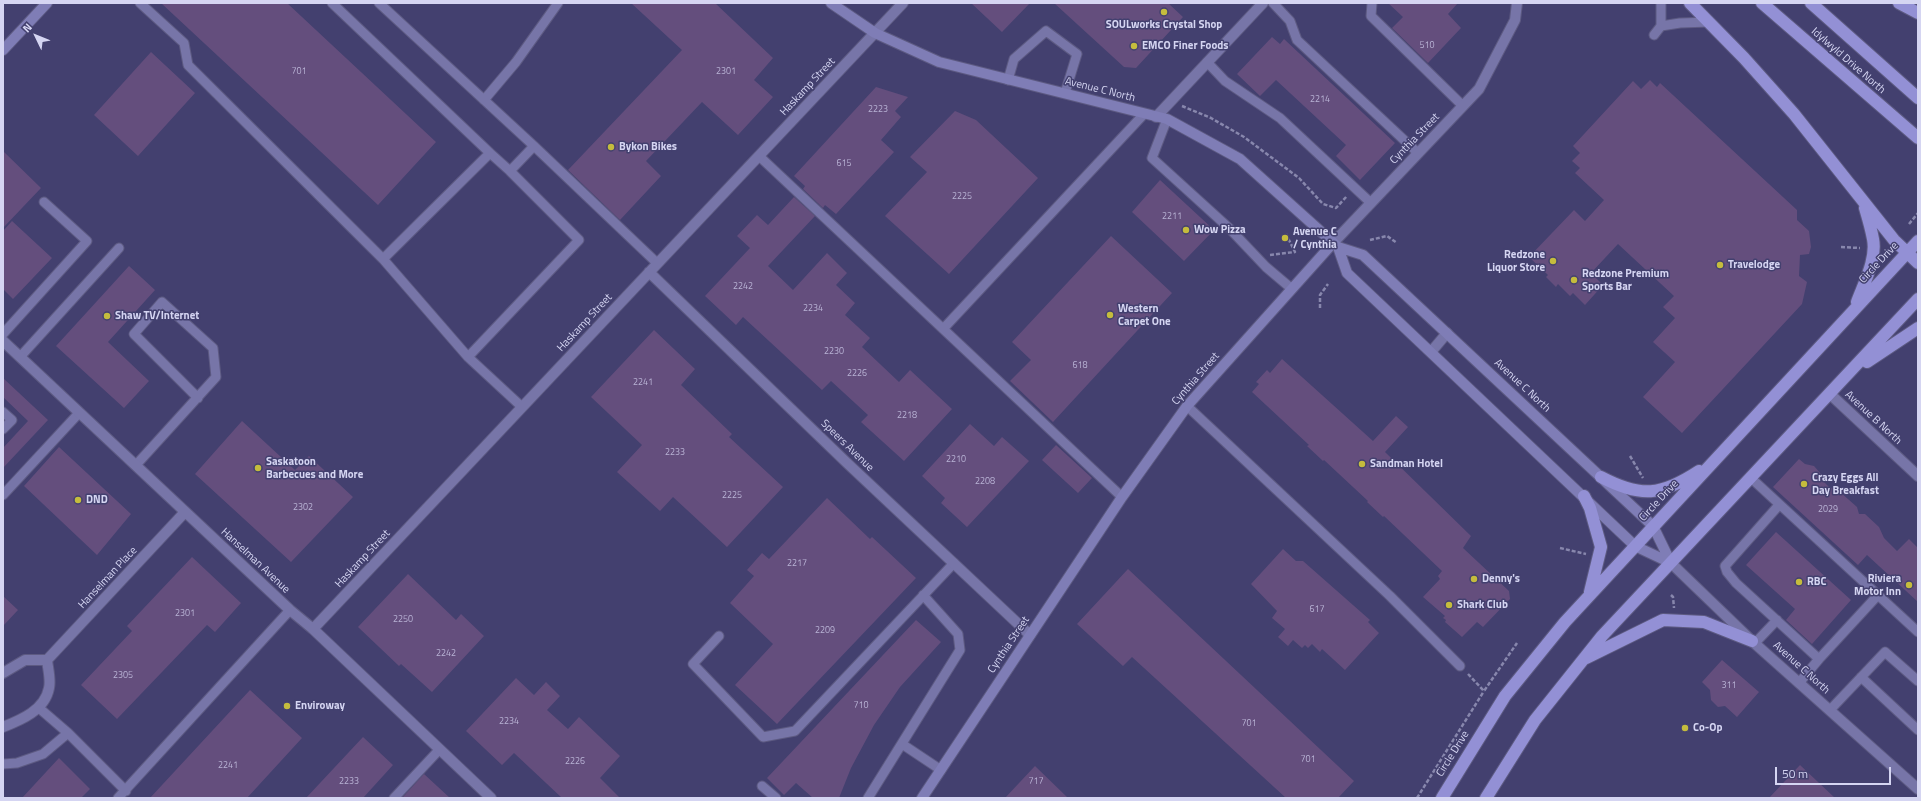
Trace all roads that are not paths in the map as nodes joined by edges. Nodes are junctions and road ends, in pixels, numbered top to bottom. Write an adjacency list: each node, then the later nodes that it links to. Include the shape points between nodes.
1 (46, 3): 22 (main road)
2 (140, 3): 45 (lane, via 184,43 188,65)
3 (332, 3): 34 (lane)
4 (379, 3): 27 (lane)
5 (558, 3): 27 (lane, via 516,62)
6 (831, 3): 20 (main road, Avenue C North)
7 (903, 3): 20 (street, Haskamp Street)
8 (1263, 3): 23 (street)
9 (1273, 3): 35 (lane, via 1290,22 1297,40)
10 (1372, 3): 28 (lane, via 1371,16)
11 (1517, 3): 28 (street, Cynthia Street, via 1516,20 1479,89)
12 (1661, 3): 19 (lane)
13 (1690, 3): 18 (highway)
14 (1762, 3): 32 (highway, Idylwyld Drive North)
15 (1811, 3): 26 (highway, Idylwyld Drive North)
16 (1899, 3): 17 (highway)
17 (1918, 13)
18 (1710, 22): 19 (lane); 40 (highway, via 1794,114)
19 (1662, 26): 21 (lane)
20 (875, 33): 24 (main road, Avenue C North, via 939,62); 36 (street, Haskamp Street)
21 (1654, 35)
22 (3, 50)
23 (1207, 62): 30 (street); 39 (lane, via 1225,81 1280,118)
24 (1008, 80): 25 (main road, Avenue C North); 25 (lane, via 1014,59 1046,32 1076,54)
25 (1065, 93): 29 (main road, Avenue C North)
26 (1918, 98)
27 (484, 100): 33 (lane)
28 (1463, 106): 35 (street, Cynthia Street)
29 (1144, 114): 30 (main road, Avenue C North); 53 (lane)
30 (1156, 117): 31 (main road, Avenue C North)
31 (1167, 119): 42 (main road, Avenue C North, via 1240,159); 49 (lane, via 1152,158)
32 (1918, 138)
33 (534, 146): 37 (lane); 47 (lane)
34 (490, 153): 37 (lane); 45 (lane)
35 (1418, 153): 39 (street, Cynthia Street)
36 (759, 156): 47 (street, Haskamp Street); 53 (lane)
37 (510, 172): 59 (lane, via 579,240)
38 (44, 202): 54 (lane, via 87,241)
39 (1371, 203): 42 (street, Cynthia Street)
40 (1863, 203): 44 (highway); 51 (highway, via 1874,248)
41 (1918, 240): 44 (highway, Circle Drive)
42 (1336, 245): 49 (main road, Cynthia Street); 55 (main road, Avenue C North, via 1363,255); 57 (main road, Avenue C North, via 1347,273)
43 (119, 248): 58 (lane)
44 (1907, 252): 46 (highway); 51 (highway, Circle Drive)
45 (383, 259): 59 (lane)
46 (1918, 263)
47 (657, 264): 48 (street, Haskamp Street)
48 (649, 272): 64 (street, Haskamp Street); 81 (street, Speers Avenue)
49 (1292, 289): 63 (main road, Cynthia Street)
50 (1918, 299): 60 (highway)
51 (1854, 309): 68 (highway, Circle Drive)
52 (1918, 328): 60 (highway)
53 (943, 329): 75 (lane)
54 (3, 334)
55 (1447, 334): 57 (street); 71 (main road, Avenue C North)
56 (3, 341): 58 (street, Hanselman Avenue)
57 (1431, 352): 74 (main road, Avenue C North)
58 (20, 357): 66 (street, Hanselman Avenue)
59 (468, 357): 64 (lane)
60 (1845, 378): 61 (highway)
61 (1830, 394): 70 (street, Avenue B North); 72 (highway)
62 (198, 398): 62 (lane, via 216,377 213,348 162,302 134,334); 69 (lane)
63 (1187, 406): 75 (main road, Cynthia Street); 95 (lane, via 1390,596)
64 (522, 407): 87 (street, Haskamp Street)
65 (3, 412): 67 (lane, via 12,420)
66 (79, 413): 69 (street, Hanselman Avenue); 73 (lane)
67 (3, 429)
68 (1715, 460): 71 (highway, via 1674,485 1644,492 1621,488); 78 (highway, Circle Drive)
69 (136, 465): 77 (street, Hanselman Avenue)
70 (1918, 476)
71 (1601, 477): 78 (main road, Avenue C North)
72 (1751, 478): 76 (lane); 80 (highway)
73 (3, 495)
74 (1584, 496): 79 (main road, Avenue C North); 84 (highway, via 1601,547)
75 (1122, 497): 89 (main road, Cynthia Street)
76 (1779, 505): 83 (lane); 86 (lane, via 1725,566 1736,583)
77 (185, 512): 85 (street, Hanselman Avenue); 93 (street, Hanselman Place)
78 (1653, 526): 79 (highway, Circle Drive); 80 (main road, Avenue C North)
79 (1635, 546): 80 (main road, Avenue C North); 84 (highway, Circle Drive)
80 (1670, 563): 91 (street, Avenue C North); 94 (highway)
81 (954, 564): 82 (lane); 89 (street, Speers Avenue)
82 (924, 595): 90 (lane, via 795,730 762,737 693,664); 105 (lane, via 958,634 960,650)
83 (1878, 595): 88 (lane); 92 (lane)
84 (1588, 596): 118 (highway, Circle Drive, via 1506,696)
85 (290, 610): 87 (street, Hanselman Avenue); 111 (lane)
86 (1777, 620): 91 (lane); 92 (lane)
87 (313, 629): 106 (street, Hanselman Avenue)
88 (1918, 632)
89 (1030, 635): 108 (main road, Cynthia Street)
90 (719, 636)
91 (1754, 642): 94 (highway, via 1704,622 1663,620); 99 (street, Avenue C North)
92 (1819, 659): 99 (lane)
93 (47, 660): 96 (street, via 25,660); 100 (street, via 49,689)
94 (1581, 660): 119 (highway, via 1535,720)
95 (1460, 666)
96 (3, 673)
97 (1861, 677): 98 (lane, via 1885,652); 101 (lane); 103 (lane)
98 (1918, 681)
99 (1799, 683): 101 (street, Avenue C North)
100 (39, 708): 102 (street); 104 (lane)
101 (1830, 710): 110 (street, Avenue C North)
102 (3, 727)
103 (1918, 730)
104 (68, 733): 107 (lane, via 43,754); 111 (lane)
105 (902, 744): 108 (lane); 116 (lane)
106 (439, 750): 113 (lane); 114 (street, Hanselman Avenue)
107 (3, 764)
108 (941, 770): 117 (main road, Cynthia Street)
109 (762, 786): 115 (lane)
110 (1918, 789)
111 (126, 791): 112 (lane)
112 (118, 798)
113 (394, 798)
114 (491, 798)
115 (776, 798)
116 (868, 798)
117 (922, 798)
118 (1442, 798)
119 (1486, 798)

